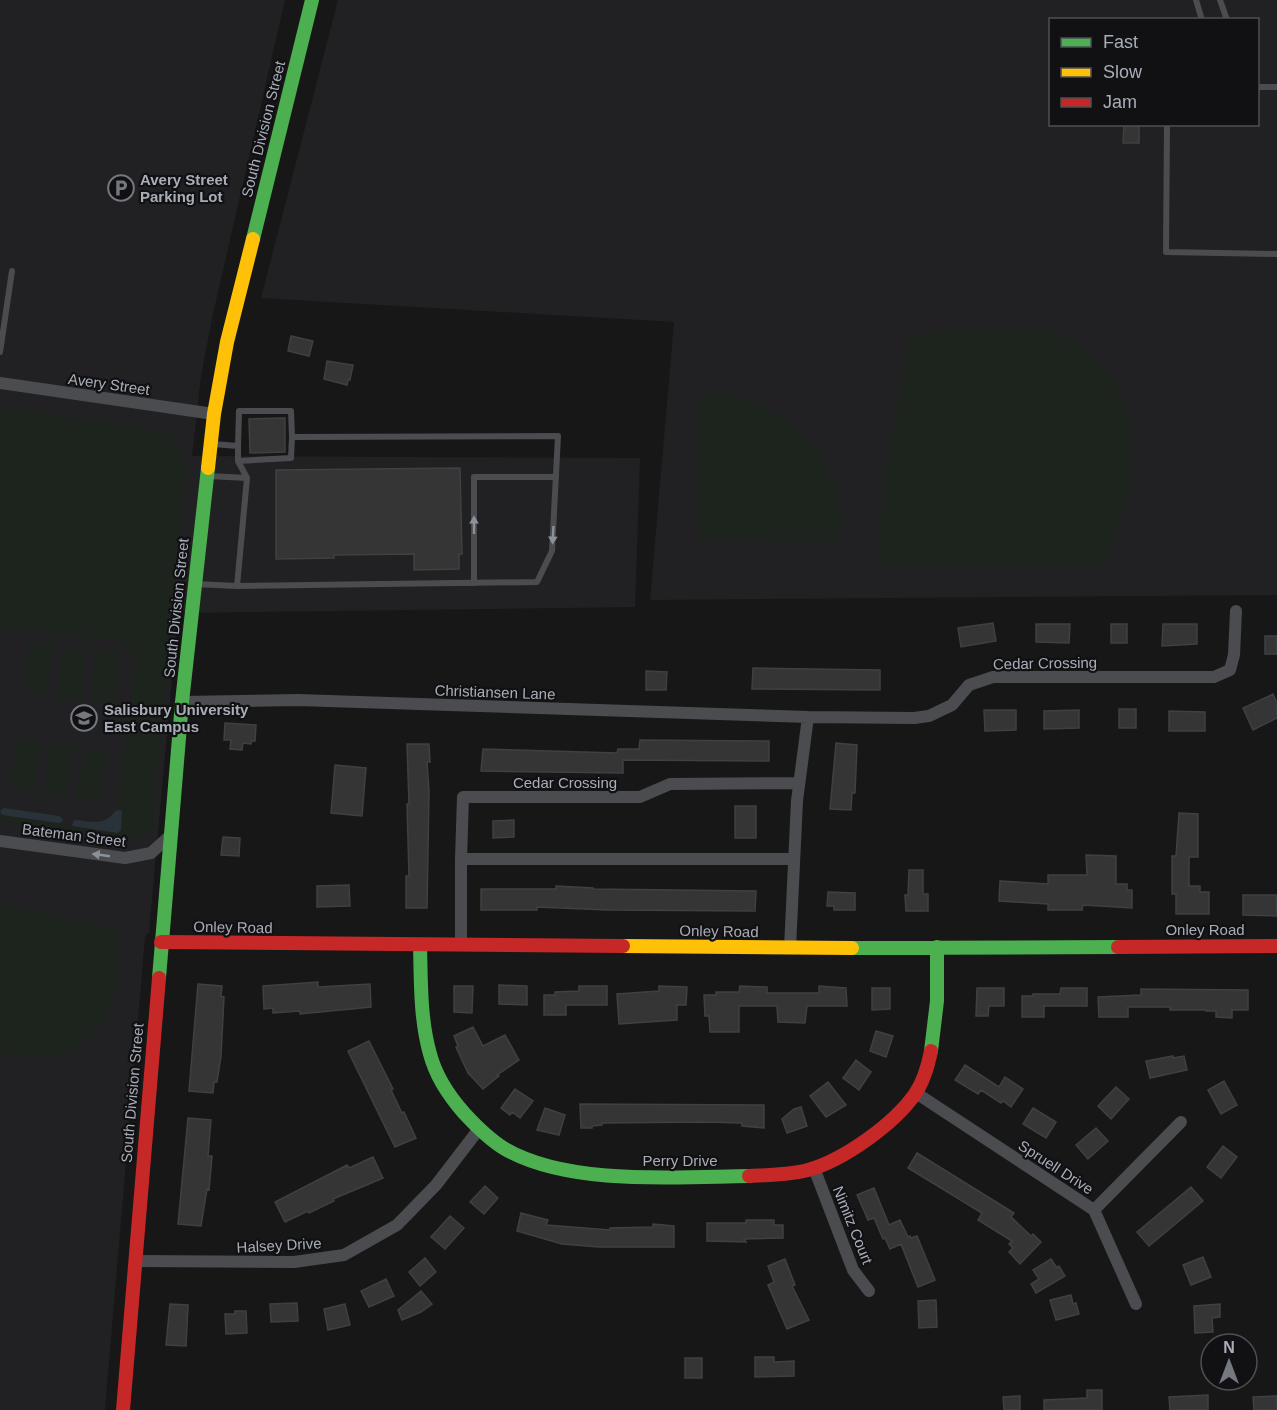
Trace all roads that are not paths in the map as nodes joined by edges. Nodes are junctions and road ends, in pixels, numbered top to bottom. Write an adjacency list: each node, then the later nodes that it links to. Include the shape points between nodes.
1 (312, 0): 13 (street, South Division Street, via 227,342)
2 (1196, 0): 4 (lane)
3 (1220, 0): 5 (lane)
4 (1201, 18)
5 (1226, 18)
6 (1259, 87): 7 (lane)
7 (1277, 87)
8 (1167, 126): 9 (lane, via 1166,252)
9 (1277, 254)
10 (12, 271): 11 (lane)
11 (0, 352)
12 (0, 383): 13 (street, Avery Street)
13 (214, 414): 15 (street, South Division Street)
14 (292, 437): 16 (lane, via 291,411 239,411); 17 (lane, via 291,458); 19 (lane, via 558,436)
15 (211, 444): 16 (lane); 18 (street, South Division Street)
16 (238, 446): 17 (lane)
17 (238, 461): 20 (lane)
18 (207, 476): 20 (lane); 22 (street, South Division Street)
19 (556, 477): 21 (lane, one-way to 21, via 552,551 537,582); 21 (lane, one-way to 19, via 474,477)
20 (247, 478): 23 (lane)
21 (474, 583): 23 (lane)
22 (194, 584): 23 (lane); 25 (street, South Division Street)
23 (237, 586)
24 (1236, 611): 26 (street, Cedar Crossing, via 1230,670 1214,677 993,677 969,685 952,705 929,716)
25 (182, 702): 26 (street, Christiansen Lane, via 298,700); 28 (street, South Division Street)
26 (808, 717): 27 (street)
27 (799, 783): 30 (street, Cedar Crossing, via 670,784 640,797 463,797); 31 (street)
28 (172, 834): 29 (street, Bateman Street, one-way to 29, via 151,853 125,858); 32 (street, South Division Street)
29 (0, 840)
30 (461, 859): 31 (street); 34 (street, Cedar Crossing)
31 (794, 860): 37 (street)
32 (161, 942): 33 (street, Onley Road); 43 (street, South Division Street)
33 (420, 945): 34 (street, Onley Road); 40 (street, Perry Drive, via 428,1047 446,1090)
34 (461, 945): 37 (street, Onley Road)
35 (1277, 946): 36 (street, Onley Road)
36 (937, 947): 37 (street, Onley Road); 38 (street, Perry Drive, via 936,1016 927,1066)
37 (790, 948)
38 (916, 1093): 41 (street, Perry Drive, via 879,1129); 42 (street, Spruell Drive)
39 (1181, 1122): 42 (street)
40 (479, 1129): 41 (street, Perry Drive, via 507,1150 556,1168 630,1176 697,1177 776,1175); 43 (street, Halsey Drive, via 436,1185 397,1225 344,1255 294,1262)
41 (814, 1168): 44 (street, Nimitz Court, via 853,1270)
42 (1094, 1210): 45 (street, Spruell Drive)
43 (135, 1261): 46 (street, South Division Street)
44 (869, 1291)
45 (1136, 1304)
46 (123, 1410)

